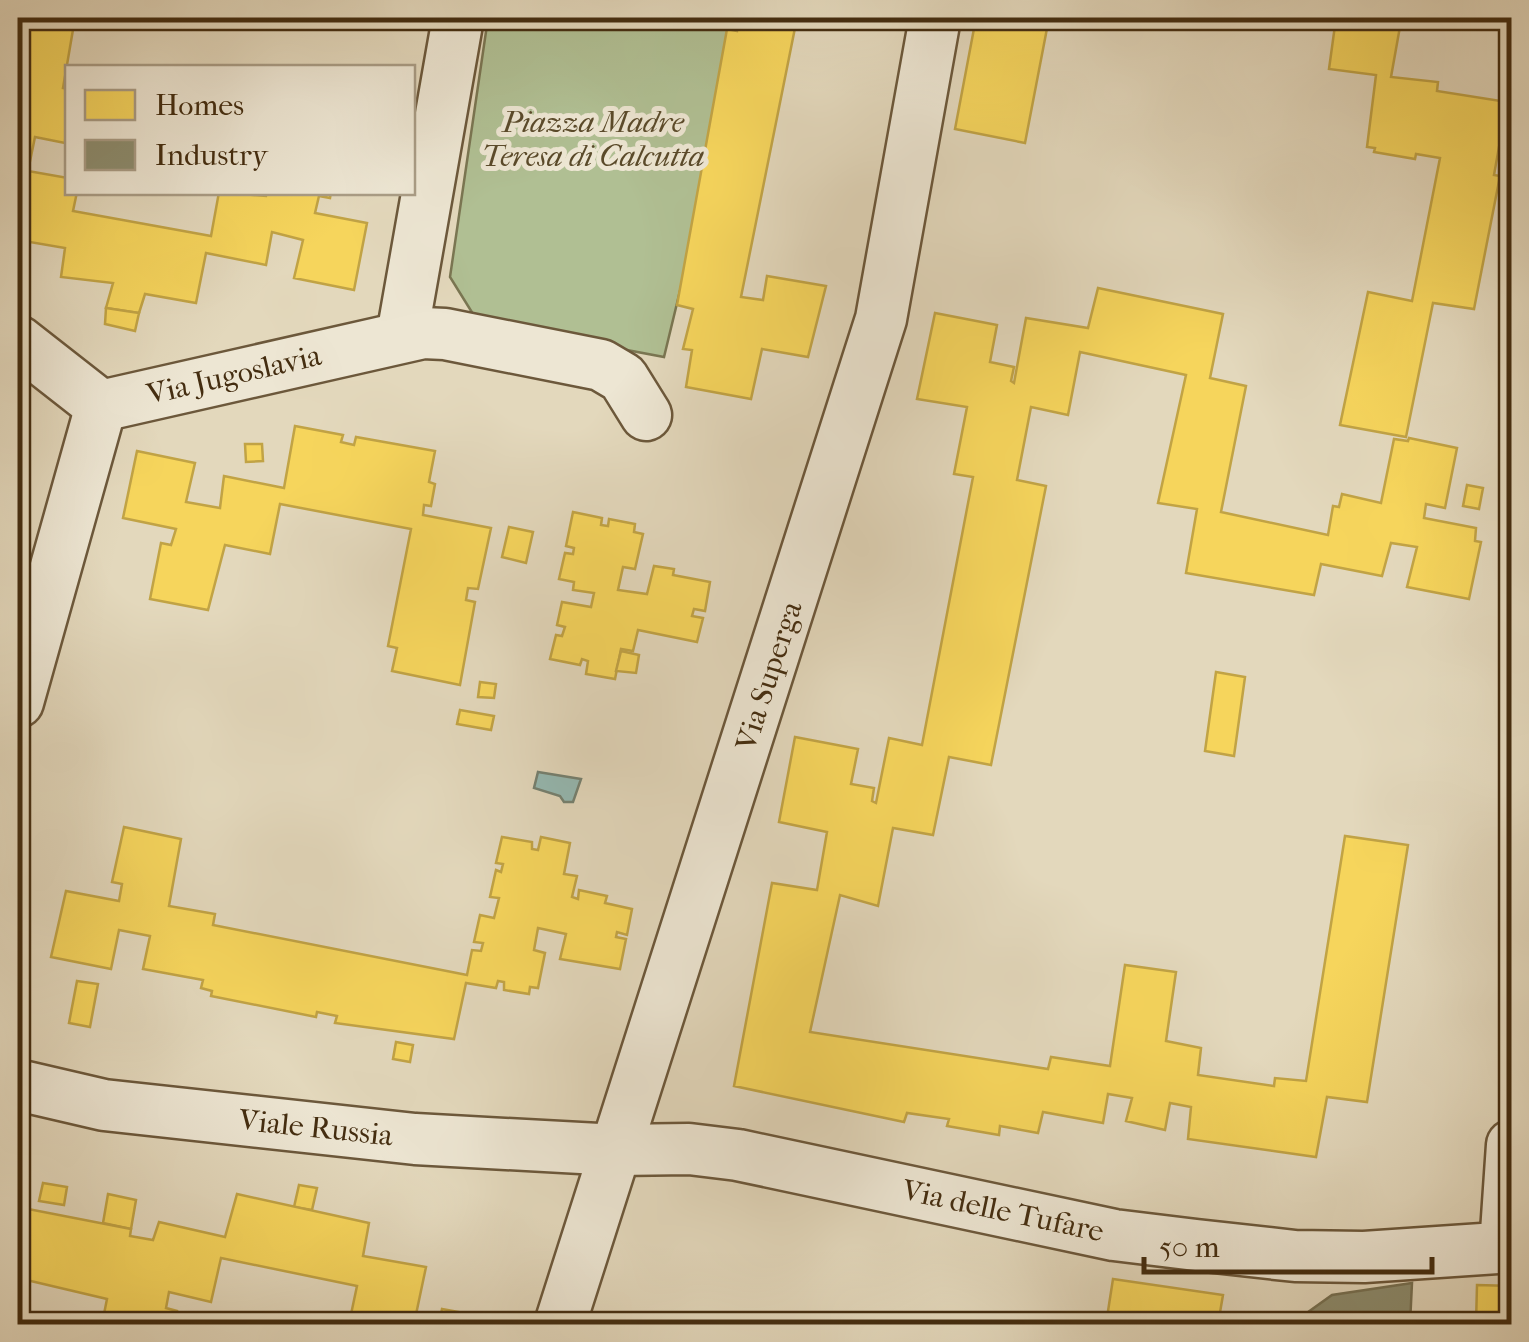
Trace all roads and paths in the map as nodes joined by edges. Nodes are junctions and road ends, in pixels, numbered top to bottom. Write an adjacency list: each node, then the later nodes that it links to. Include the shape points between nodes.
1 (458, 18): 3 (street)
2 (935, 18): 10 (street, Via Superga, via 882,319)
3 (402, 336): 5 (street, Via Jugoslavia); 6 (street, Via Jugoslavia, via 444,334 601,365 623,378)
4 (18, 341): 5 (street)
5 (101, 406): 7 (street)
6 (646, 416)
7 (18, 702)
8 (18, 1085): 10 (street, Viale Russia, via 104,1105 415,1138)
9 (1512, 1145): 11 (street)
10 (618, 1150): 11 (street, Via delle Tufare, via 738,1155 1114,1235 1236,1250 1364,1257); 12 (street, Via Superga)
11 (1508, 1247)
12 (560, 1324)

